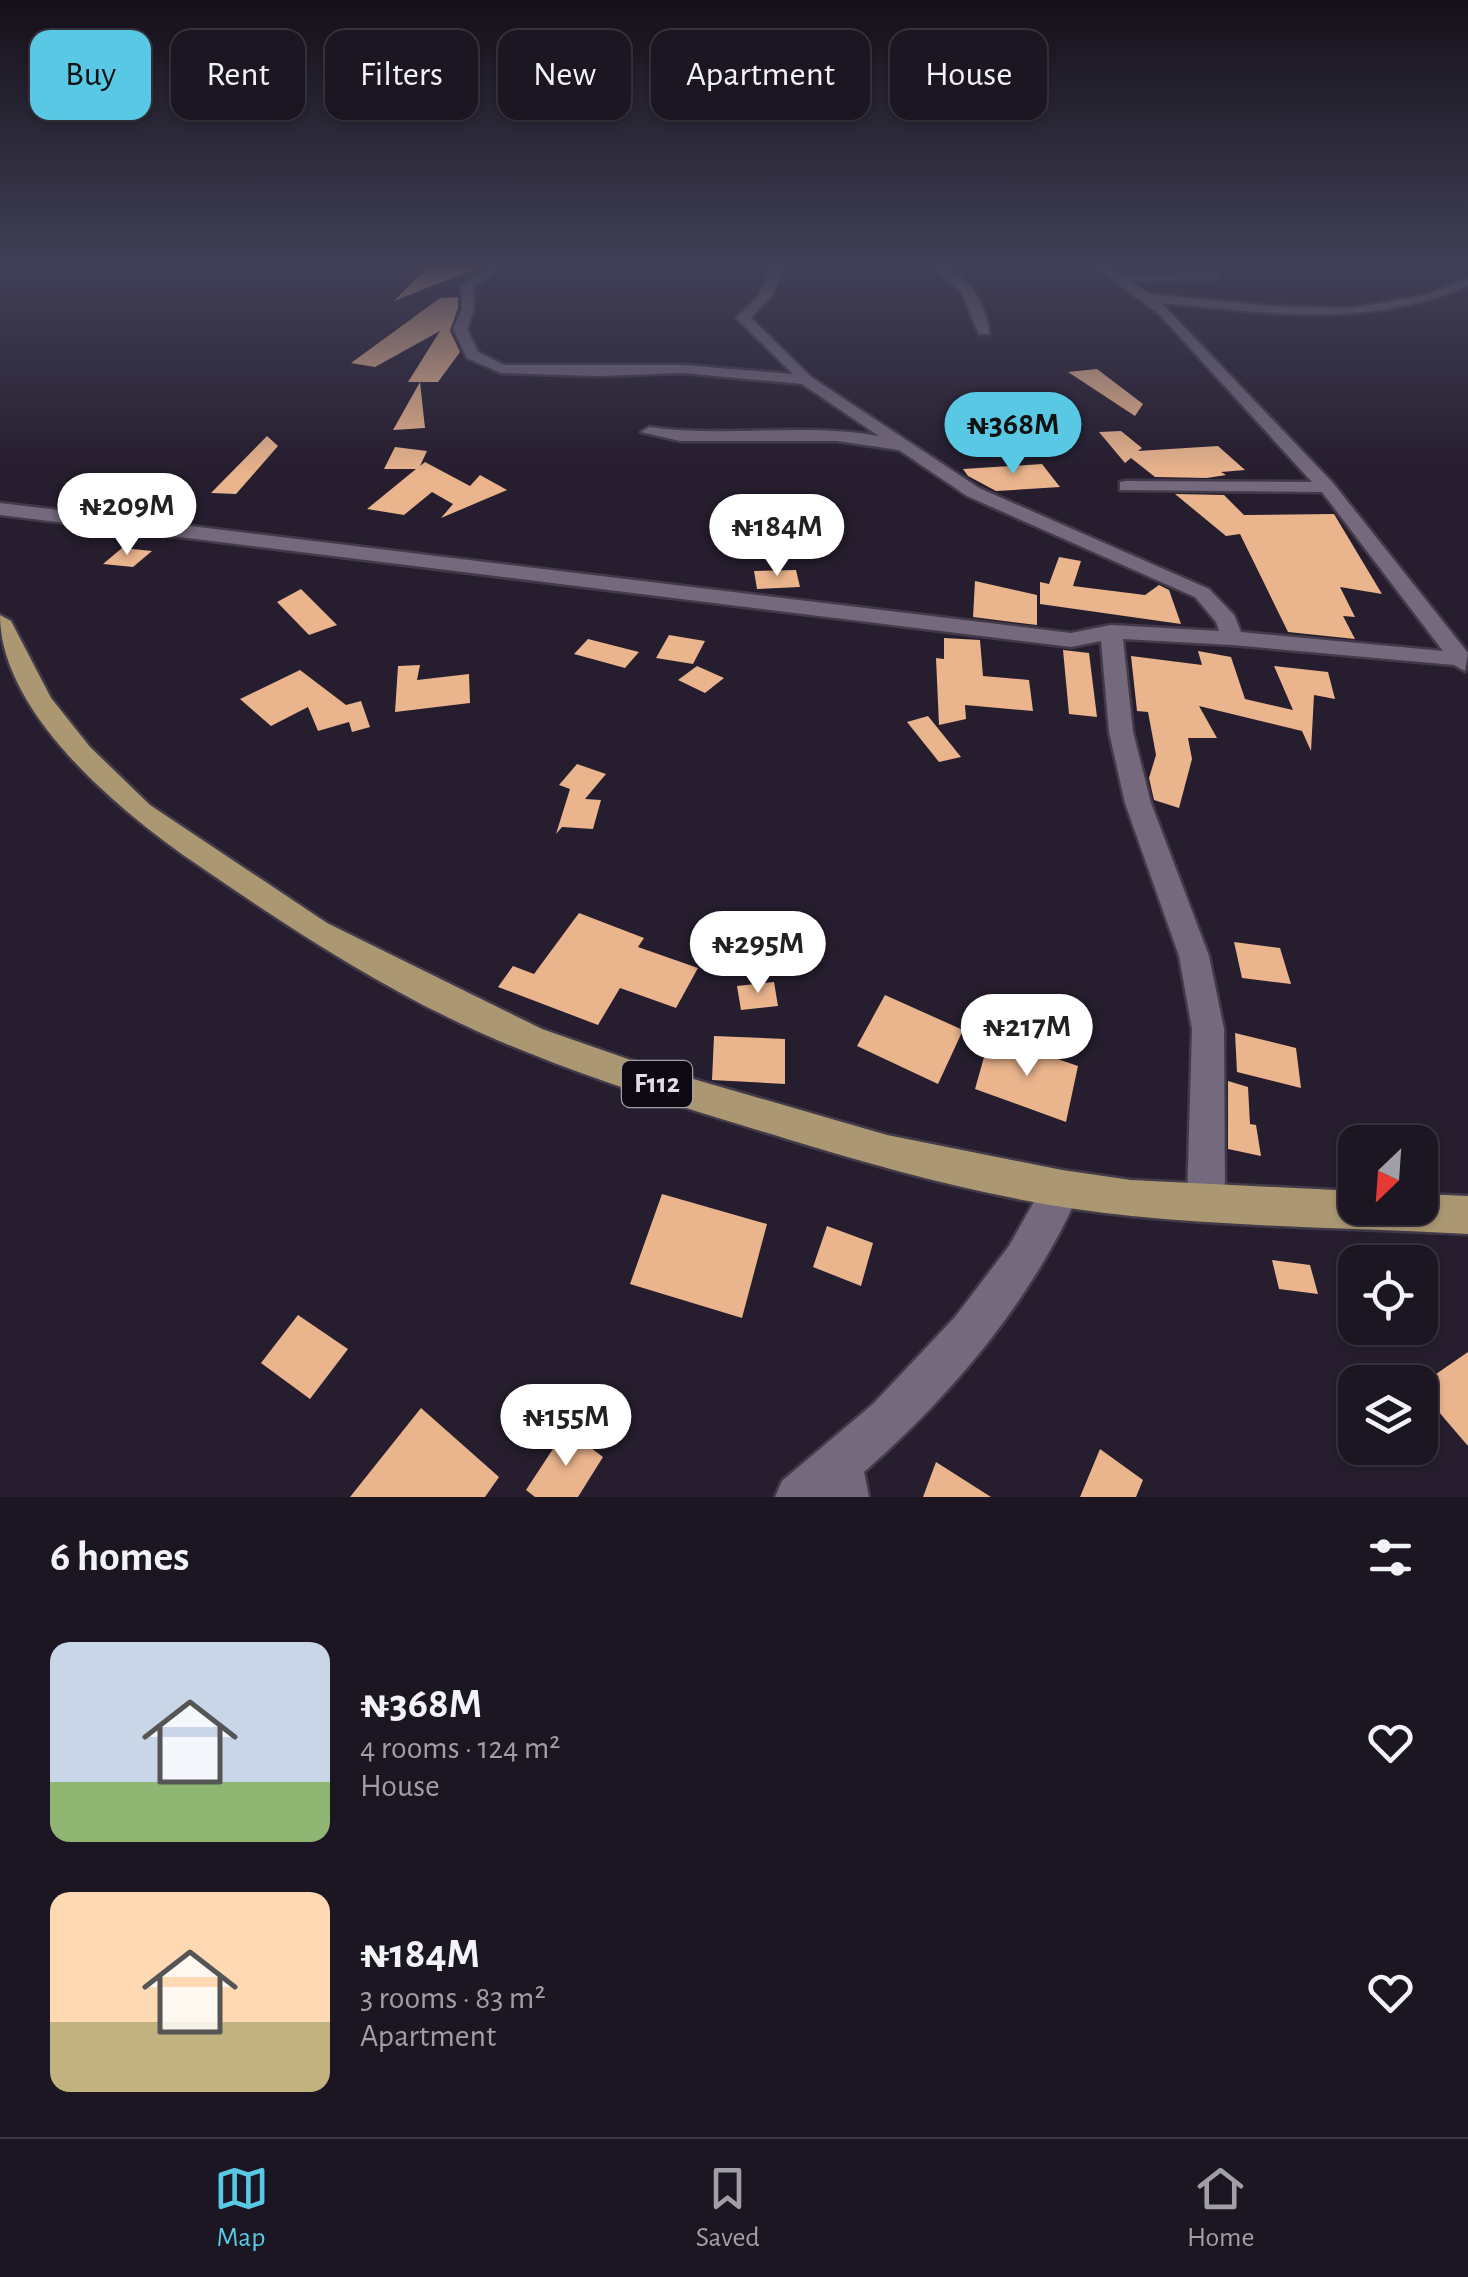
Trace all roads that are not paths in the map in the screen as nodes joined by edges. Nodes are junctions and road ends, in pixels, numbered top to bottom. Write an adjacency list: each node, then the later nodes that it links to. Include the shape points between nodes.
1 (462, 335): 4 (street, via 466,348 488,366 515,371 683,369)
2 (757, 335): 4 (street, via 786,353)
3 (1185, 335): 8 (street)
4 (806, 380): 6 (street)
5 (649, 432): 6 (street, via 682,439 857,438)
6 (904, 446): 12 (street, via 994,503 1202,592)
7 (1126, 486): 8 (street)
8 (1327, 487): 13 (street)
9 (0, 509): 11 (street, via 1071,640)
10 (0, 621): 14 (main road, F112, via 40,700 141,812 316,931 413,984 532,1040 645,1080 886,1152)
11 (1111, 632): 12 (street); 15 (street, via 1121,732 1138,803 1194,956 1208,1029)
12 (1232, 638): 13 (street)
13 (1466, 662)
14 (1062, 1188): 15 (main road, F112); 17 (street, via 1019,1266)
15 (1206, 1201): 16 (main road, F112)
16 (1468, 1215)
17 (843, 1481): 18 (street)
18 (798, 1497)

